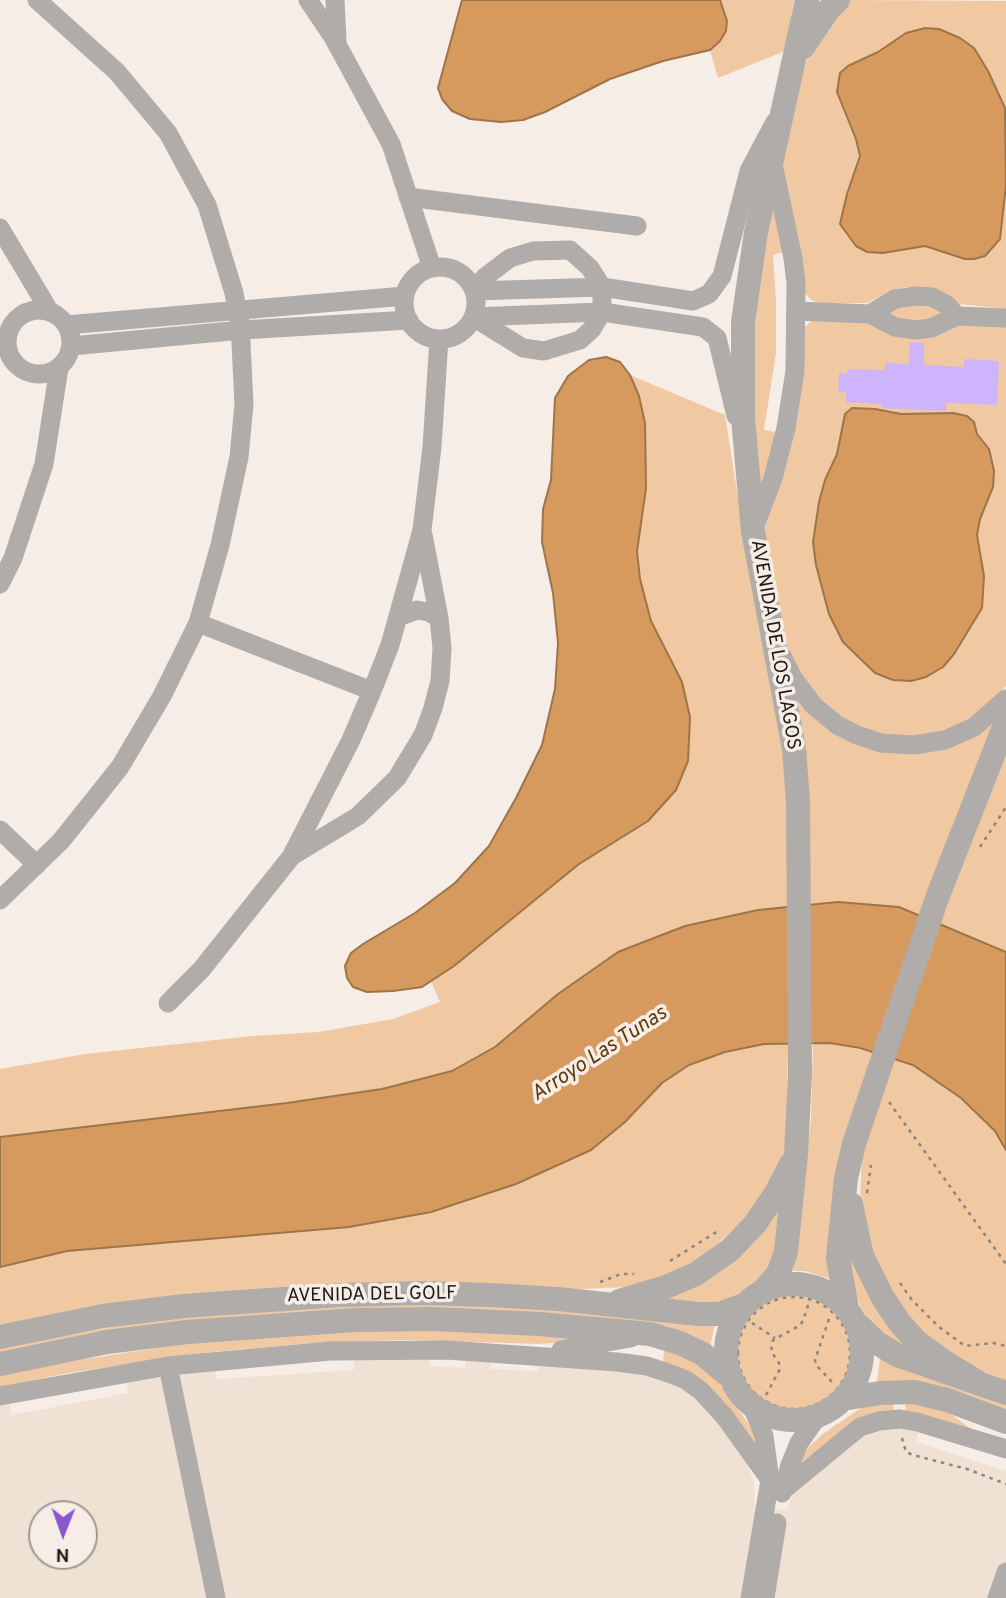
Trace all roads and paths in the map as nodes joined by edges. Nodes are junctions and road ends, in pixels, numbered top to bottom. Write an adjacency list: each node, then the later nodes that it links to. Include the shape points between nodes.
1 (37, 0): 18 (street, via 117,72 167,133 207,205)
2 (308, 0): 6 (street)
3 (335, 0): 6 (street)
4 (807, 0): 7 (street, AVENIDA DE LOS LAGOS)
5 (838, 0): 7 (street)
6 (339, 48): 10 (street, via 391,144)
7 (795, 61): 8 (street, AVENIDA DE LOS LAGOS)
8 (783, 106): 9 (street, AVENIDA DE LOS LAGOS); 15 (street, via 749,171 722,276 709,293 693,301)
9 (772, 159): 19 (street, via 793,258); 34 (street, AVENIDA DE LOS LAGOS, via 743,322)
10 (408, 197): 11 (street); 13 (street)
11 (637, 226)
12 (0, 229): 14 (street)
13 (432, 268): 16 (street, via 461,274); 17 (street, via 415,278)
14 (25, 269): 24 (street); 25 (street)
15 (603, 287): 16 (street); 16 (street, via 570,250 545,250 510,258); 20 (street)
16 (474, 290): 23 (street)
17 (405, 296): 18 (street); 27 (street)
18 (238, 310): 25 (street); 28 (street)
19 (797, 311): 21 (street); 36 (street, via 786,428)
20 (602, 312): 23 (street); 23 (street, via 580,340 544,351 523,348); 34 (street, via 702,327 717,338)
21 (870, 314): 22 (street, via 895,327 916,330); 22 (street, via 895,299 916,296 947,305)
22 (957, 316): 26 (street)
23 (473, 317): 29 (street, via 458,334)
24 (18, 318): 25 (street, via 30,311); 32 (street, via 8,330 7,350 17,367)
25 (58, 318): 30 (street)
26 (1006, 318)
27 (409, 320): 28 (street); 29 (street, via 424,335)
28 (242, 330): 30 (street); 40 (street, via 244,404 239,457)
29 (439, 339): 35 (street)
30 (71, 346): 31 (street)
31 (59, 368): 32 (street, via 45,374); 33 (street)
32 (30, 373): 33 (street, via 46,397)
33 (52, 417): 37 (street, via 44,464)
34 (745, 458): 36 (street, AVENIDA DE LOS LAGOS)
35 (422, 530): 38 (street); 39 (street)
36 (753, 531): 41 (street, AVENIDA DE LOS LAGOS)
37 (0, 584)
38 (398, 617): 39 (street, via 417,610); 42 (street)
39 (439, 618): 46 (street, via 440,681 423,735 397,778)
40 (198, 623): 42 (street); 49 (street, via 120,767)
41 (775, 643): 43 (street, via 813,705 837,725 881,743 914,745 945,740 974,727); 53 (street, AVENIDA DE LOS LAGOS, via 794,749 798,802 800,1074)
42 (372, 691): 45 (street)
43 (1006, 699)
44 (1006, 723): 52 (street, via 937,898)
45 (329, 783): 46 (street, via 336,807); 48 (street)
46 (358, 816): 48 (street)
47 (0, 830): 49 (street)
48 (291, 857): 51 (street, via 201,970)
49 (37, 865): 50 (street)
50 (0, 900)
51 (168, 1003)
52 (879, 1088): 55 (street, via 854,1144); 57 (path)
53 (796, 1154): 59 (street, AVENIDA DE LOS LAGOS, via 786,1252 778,1275); 61 (street, via 776,1194 730,1250 696,1274)
54 (871, 1165): 56 (path)
55 (846, 1178): 63 (street, via 838,1258); 72 (street, via 859,1246 883,1298 918,1342)
56 (867, 1202)
57 (1006, 1264)
58 (897, 1278): 67 (path, via 941,1330 965,1346)
59 (764, 1290): 60 (street, via 794,1284); 62 (street)
60 (812, 1293): 62 (path, via 781,1298); 63 (path); 63 (street, via 836,1298); 66 (path, via 799,1326)
61 (606, 1304): 62 (street, AVENIDA DEL GOLF, via 698,1314); 65 (street, AVENIDA DEL GOLF, via 424,1293 244,1300 103,1317)
62 (746, 1313): 66 (path); 71 (street, via 733,1320 727,1338); 77 (path, via 738,1352 741,1370)
63 (845, 1314): 72 (street, via 897,1355); 74 (path, via 849,1362); 74 (street, via 861,1346 860,1370); 74 (path, via 822,1335 815,1360)
64 (650, 1334): 68 (street); 69 (street, AVENIDA DEL GOLF, via 540,1324 355,1320 187,1332 107,1342); 71 (street, AVENIDA DEL GOLF, via 703,1354)
65 (0, 1337)
66 (775, 1338): 77 (path, via 771,1351 780,1370)
67 (1006, 1346)
68 (532, 1355): 70 (street, via 391,1349); 81 (street, via 647,1366 686,1380 725,1417)
69 (0, 1364)
70 (168, 1366): 75 (street); 83 (street)
71 (729, 1376): 77 (street, AVENIDA DEL GOLF, via 738,1392)
72 (979, 1383): 73 (street)
73 (1006, 1393)
74 (842, 1394): 76 (street, via 914,1392); 77 (path, via 799,1408); 78 (street)
75 (0, 1396)
76 (947, 1400): 79 (street); 80 (street)
77 (758, 1403): 78 (street, via 767,1415 784,1420); 81 (street)
78 (818, 1416): 81 (street, via 799,1443)
79 (1006, 1422)
80 (1006, 1448): 81 (street, via 917,1422 878,1421 860,1427)
81 (775, 1494): 84 (street); 85 (street)
82 (1006, 1572): 86 (street)
83 (216, 1598)
84 (750, 1598)
85 (765, 1598)
86 (997, 1598)

